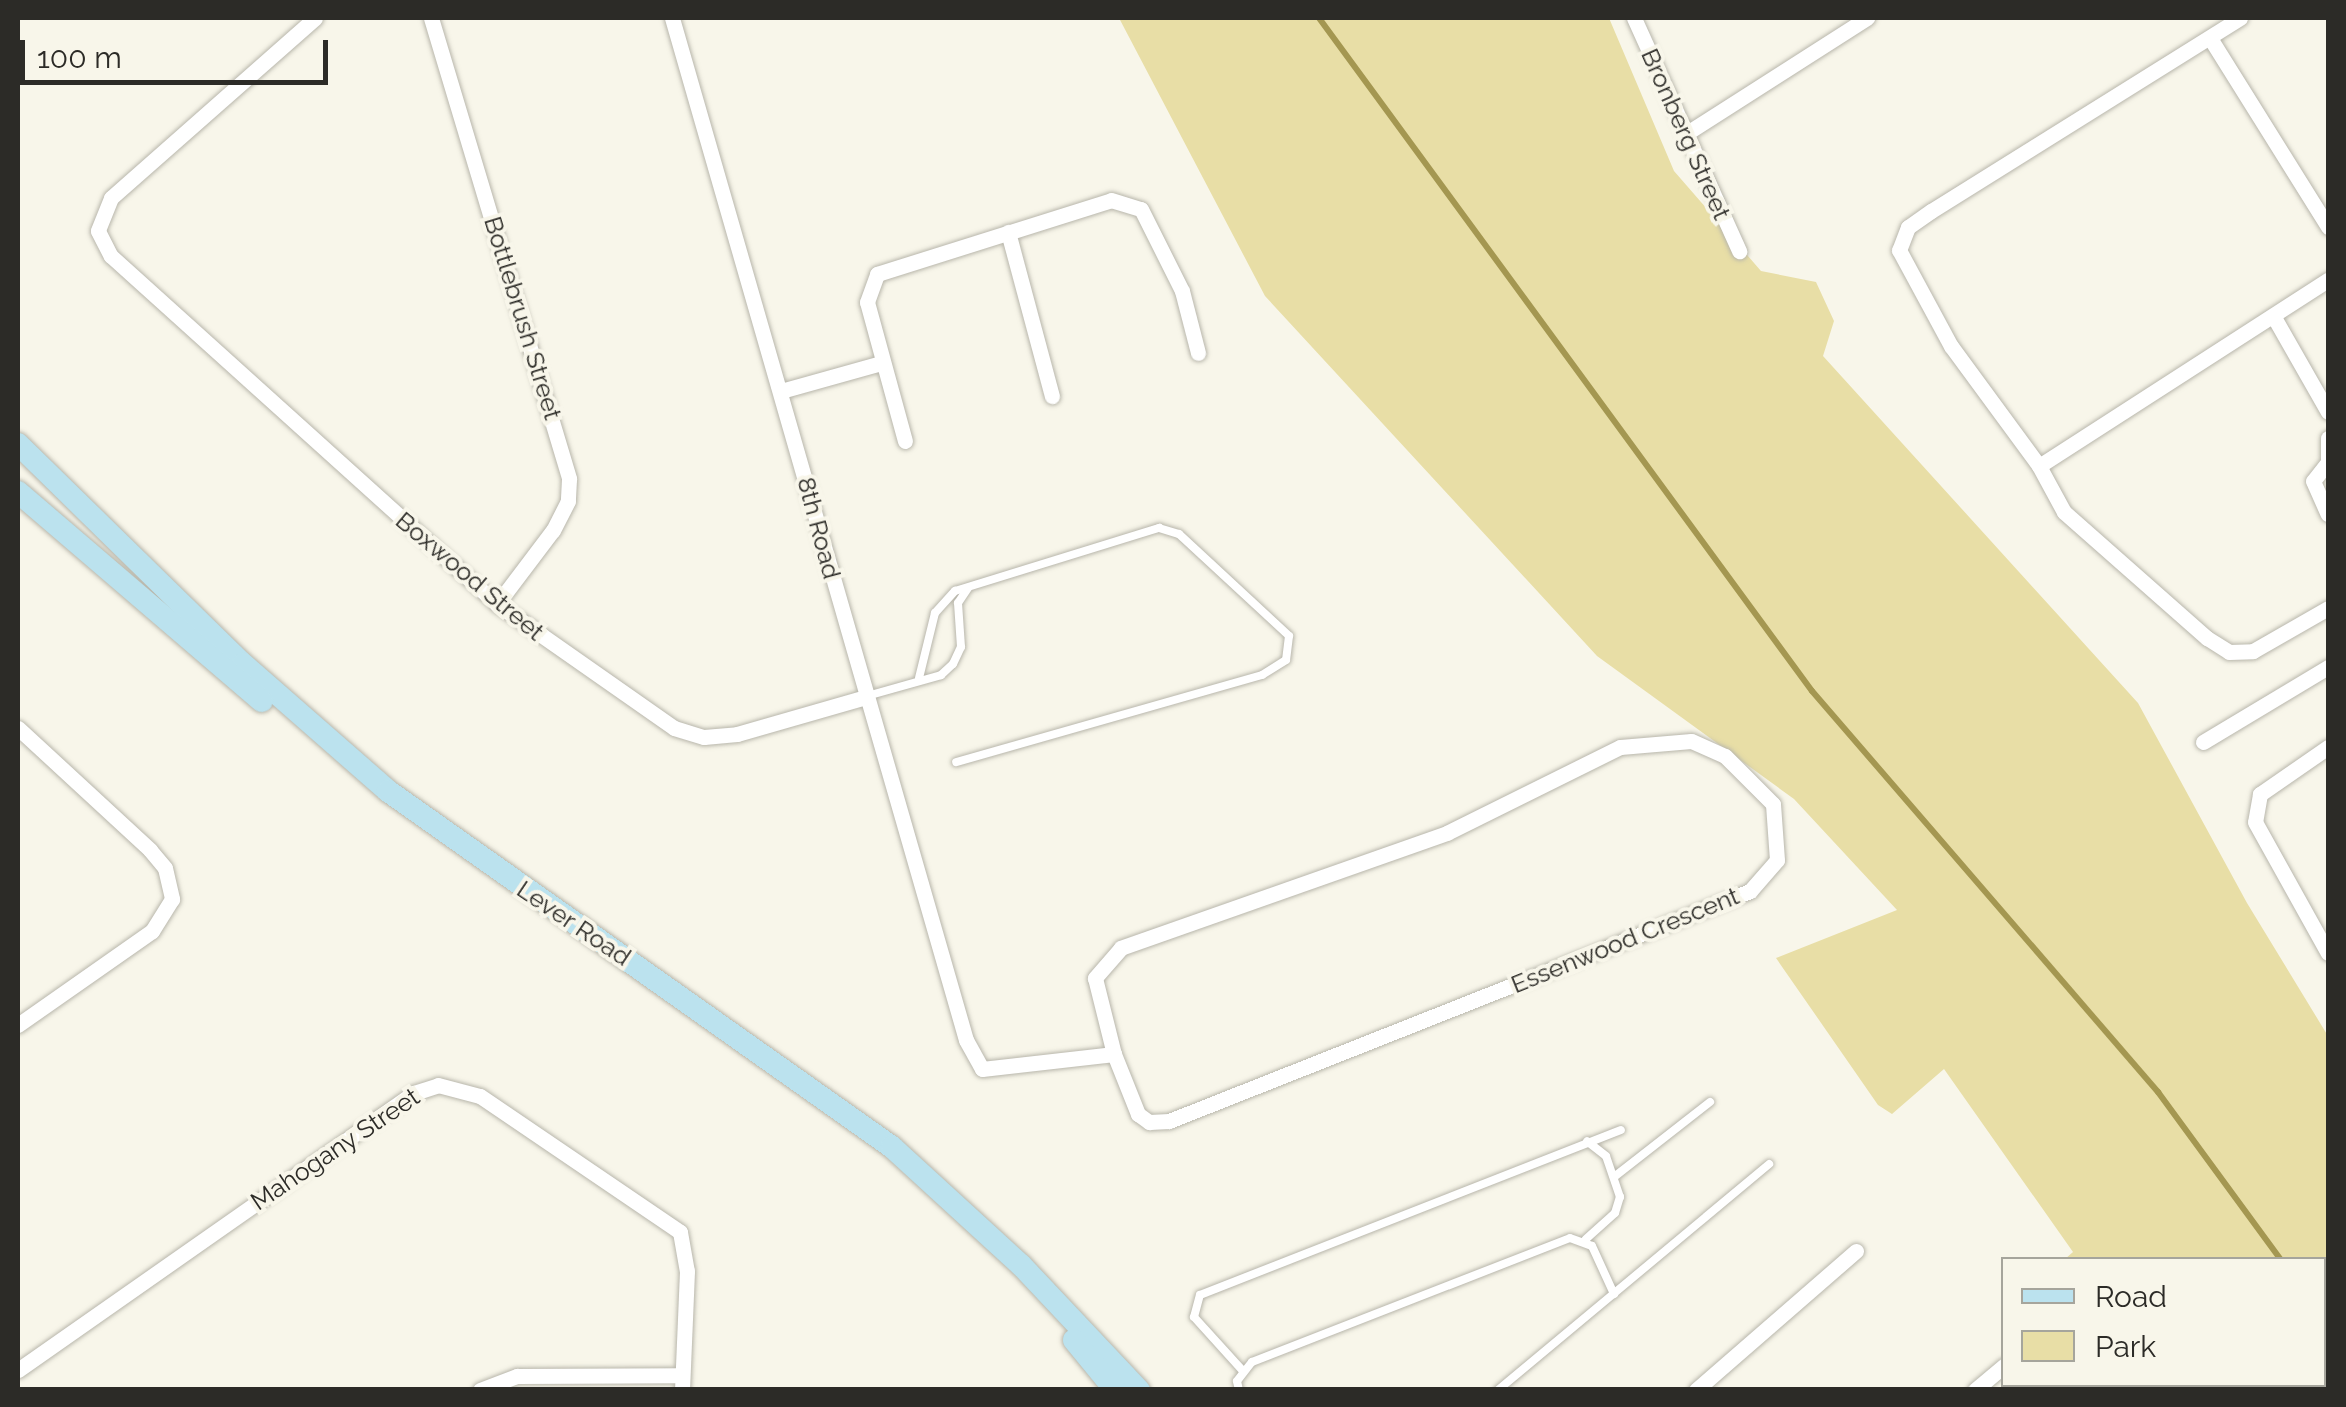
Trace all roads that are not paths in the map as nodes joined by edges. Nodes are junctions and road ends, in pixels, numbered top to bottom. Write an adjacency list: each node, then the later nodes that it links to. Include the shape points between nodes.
1 (315, 18): 27 (street, Boxwood Street, via 138,171 104,208 98,231 110,256)
2 (431, 18): 27 (street, Bottlebrush Street, via 570,479 568,501 553,530)
3 (672, 18): 16 (street, 8th Road)
4 (1634, 18): 8 (street, Bronberg Street)
5 (1867, 18): 8 (street)
6 (2240, 18): 7 (street)
7 (2210, 38): 9 (street); 23 (street, via 1931,210 1899,241 1901,258 1951,346)
8 (1687, 133): 11 (street, Bronberg Street)
9 (2328, 227)
10 (1008, 232): 14 (street, via 1111,200 1136,203 1182,290); 15 (street, via 878,274 867,302); 17 (street)
11 (1739, 251)
12 (2328, 280): 13 (street)
13 (2274, 319): 18 (street); 23 (street)
14 (1198, 353)
15 (880, 362): 16 (street); 20 (street)
16 (781, 391): 31 (street, 8th Road)
17 (1052, 396)
18 (2328, 412)
19 (2328, 438): 22 (street)
20 (904, 441)
21 (18, 444): 53 (main road, Lever Road, via 242,664 388,791 892,1147 1043,1287)
22 (2328, 462): 25 (street, via 2313,480)
23 (2038, 466): 28 (street, via 2064,512 2229,652 2253,651)
24 (18, 492): 52 (main road, Lever Road, via 383,800 896,1162 1014,1273)
25 (2328, 514)
26 (968, 588): 30 (lane, via 940,604); 30 (lane, Boxwood Street, via 958,603 958,655 941,675); 35 (lane, via 1169,529 1278,624 1292,645 1280,666 1262,675)
27 (497, 604): 31 (street, Boxwood Street, via 599,680 692,735 738,734)
28 (2328, 608)
29 (2328, 667): 33 (street)
30 (919, 678): 31 (lane, Boxwood Street)
31 (866, 696): 38 (street, 8th Road, via 972,1059 986,1070)
32 (18, 728): 37 (street, via 150,850 165,868 172,900 152,930)
33 (2203, 742)
34 (2328, 747): 36 (street, via 2260,794 2255,822)
35 (956, 762)
36 (2328, 953)
37 (18, 1026)
38 (1114, 1054): 38 (street, Essenwood Crescent, via 1138,1114 1148,1122 1169,1121 1750,891 1777,860 1773,804 1725,756 1691,741 1620,747 1447,832 1120,948 1095,978)
39 (1710, 1102): 43 (lane)
40 (1621, 1130): 41 (lane)
41 (1586, 1141): 43 (lane, via 1601,1148); 49 (lane, via 1200,1295 1194,1317)
42 (1769, 1164): 46 (lane)
43 (1614, 1177): 44 (lane, via 1618,1206)
44 (1586, 1239): 46 (lane); 49 (lane, via 1559,1241 1315,1335)
45 (1856, 1250): 56 (street)
46 (1614, 1294): 55 (lane)
47 (2001, 1368): 57 (street)
48 (18, 1370): 50 (street, Mahogany Street, via 414,1093 438,1086 480,1096 674,1225 685,1244 687,1271)
49 (1243, 1371): 54 (lane)
50 (682, 1382): 51 (street, via 517,1376)
51 (480, 1390)
52 (1115, 1390)
53 (1139, 1390)
54 (1239, 1390)
55 (1498, 1390)
56 (1696, 1390)
57 (1975, 1390)

